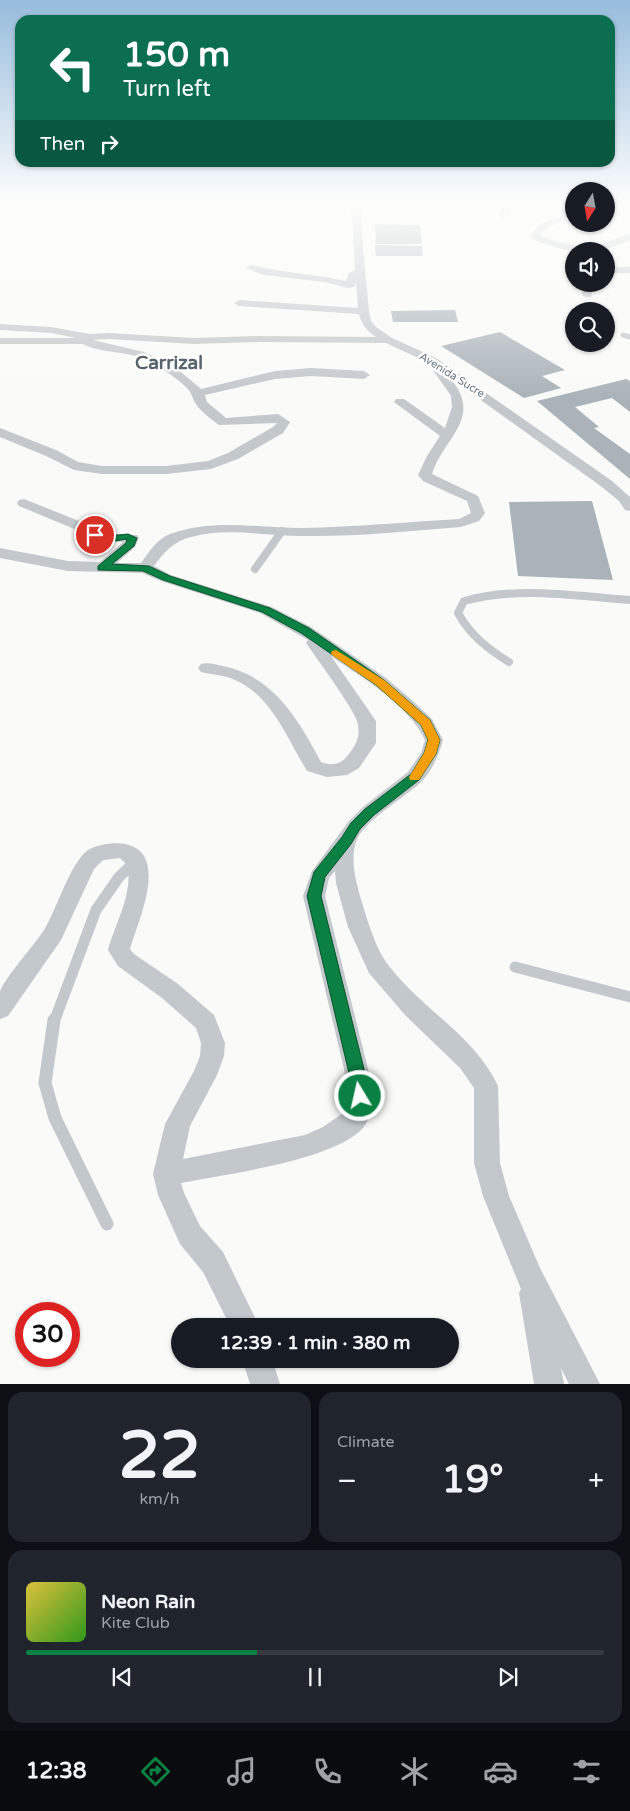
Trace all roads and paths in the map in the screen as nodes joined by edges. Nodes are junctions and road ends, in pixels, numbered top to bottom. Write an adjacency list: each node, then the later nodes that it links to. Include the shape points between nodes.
1 (251, 268): 5 (street, via 348,285 353,275)
2 (361, 268): 5 (street, Avenida Sucre)
3 (615, 270): 4 (street)
4 (630, 270)
5 (361, 271): 7 (street, Avenida Sucre)
6 (239, 303): 7 (street)
7 (364, 311): 12 (street, Avenida Sucre, via 372,329)
8 (0, 327): 11 (street, via 51,330)
9 (623, 335): 10 (lane)
10 (630, 338)
11 (88, 339): 12 (street, via 109,336 194,341); 13 (lane); 16 (street, via 90,344 119,348 158,361)
12 (388, 340): 14 (street, Avenida Sucre)
13 (0, 341)
14 (432, 360): 19 (street, via 457,397 456,419); 21 (street, Avenida Sucre, via 607,484)
15 (364, 375): 16 (street, via 311,372 275,375)
16 (198, 393): 18 (street, via 201,403 223,422 278,418 284,422 266,438 211,465 166,470 102,470 74,466)
17 (400, 402): 19 (street)
18 (0, 432)
19 (448, 436): 22 (street, via 435,453 425,475 472,500 478,512 474,518 461,523)
20 (24, 503): 24 (street, via 89,530 100,538 132,538 130,544)
21 (630, 507)
22 (282, 532): 25 (street, via 221,528 193,532 163,545); 26 (lane)
23 (0, 553): 24 (street, via 68,566)
24 (102, 568): 25 (street)
25 (145, 568): 28 (street, via 166,578 266,610)
26 (255, 569)
27 (630, 600): 29 (lane, via 501,594 476,596 464,601 458,612 465,627 490,651)
28 (305, 630): 30 (street, via 367,721 367,743 352,764 340,770 314,766 287,720 256,686 244,678); 31 (street, via 394,694 426,723 434,740 430,754 415,777 370,812)
29 (509, 662)
30 (207, 668)
31 (346, 841): 36 (street, via 318,876 314,896 356,1069 360,1096 354,1120 332,1136 307,1146); 38 (street, via 346,883 359,927 377,967 413,1008 469,1061 486,1086 487,1163 496,1196)
32 (136, 862): 35 (street, via 124,851 108,851 96,855 86,865 53,934); 36 (street, via 139,875 137,894 119,950 126,960 206,1022 213,1043 205,1075 178,1124); 37 (lane, via 119,877 96,910 54,1020 45,1083 56,1118)
33 (514, 967): 34 (lane)
34 (630, 997)
35 (0, 1009)
36 (166, 1174): 39 (street, via 171,1195 190,1235 213,1262)
37 (107, 1224)
38 (530, 1278): 42 (street); 43 (street)
39 (241, 1318)
40 (260, 1368): 41 (street)
41 (265, 1384)
42 (549, 1384)
43 (585, 1384)

